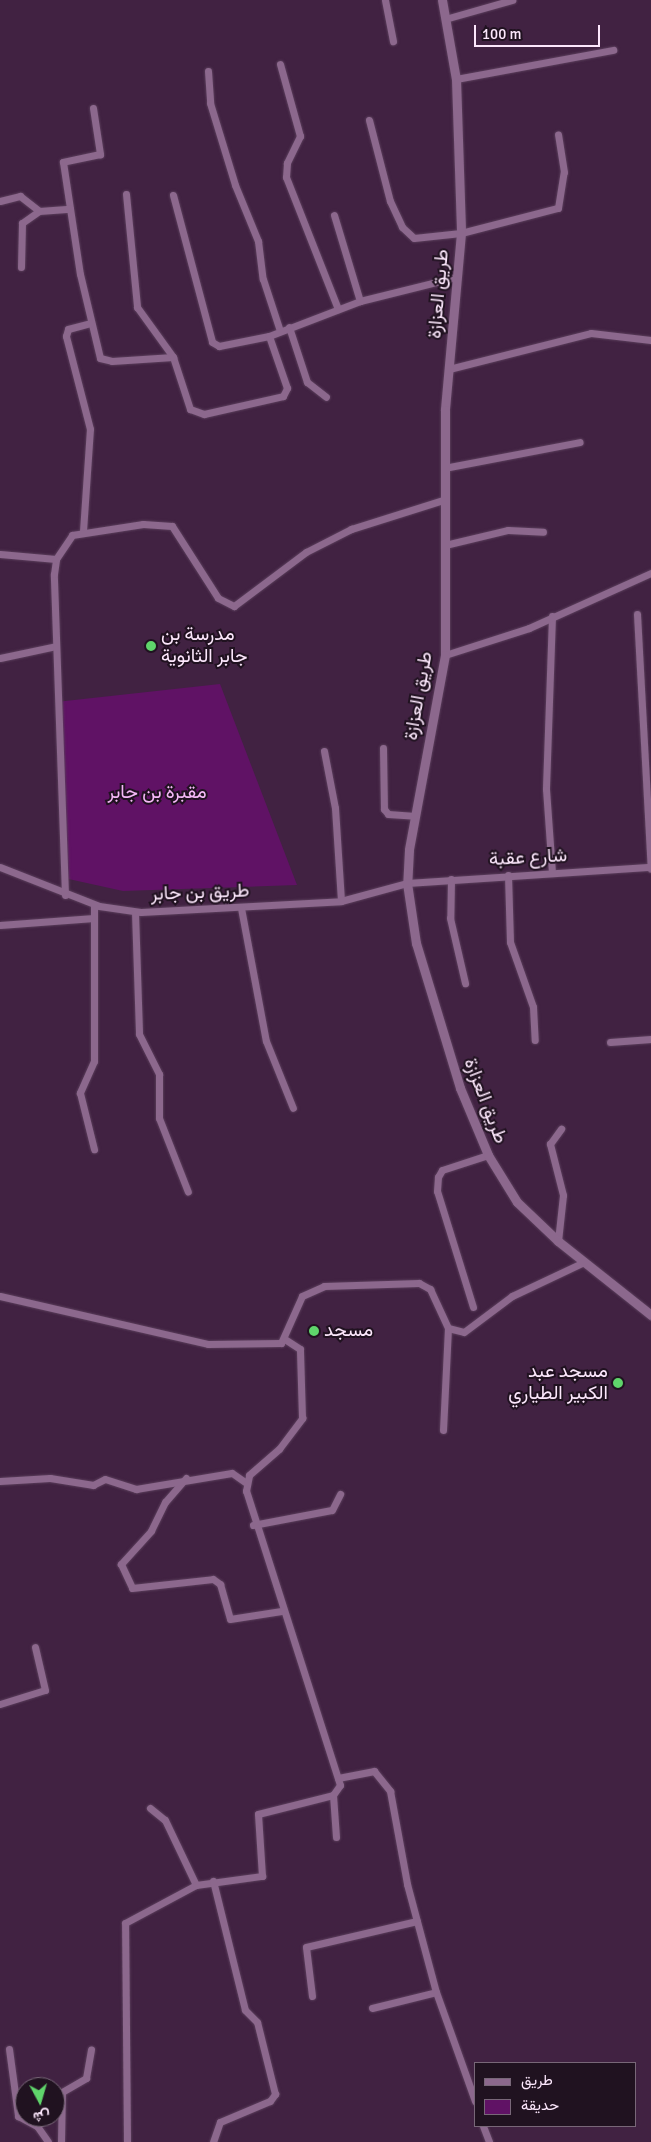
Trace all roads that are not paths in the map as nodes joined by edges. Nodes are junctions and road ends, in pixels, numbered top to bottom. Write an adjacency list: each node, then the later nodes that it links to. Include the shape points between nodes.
1 (385, 0): 5 (street)
2 (442, 0): 4 (street, طريق العزازة)
3 (512, 0): 4 (street)
4 (445, 18): 9 (street, طريق العزازة)
5 (392, 41)
6 (613, 50): 9 (street)
7 (280, 64): 23 (street, via 300,136 287,163 286,177)
8 (208, 71): 26 (street, via 210,103 232,176 258,241 263,279)
9 (456, 79): 19 (street, طريق العزازة)
10 (93, 108): 16 (street, via 101,151 63,162)
11 (369, 120): 19 (street, via 390,201 407,234 423,239)
12 (558, 134): 19 (street, via 564,172 558,208)
13 (126, 194): 29 (street, via 137,307)
14 (173, 195): 27 (street, via 212,342 224,346)
15 (0, 201): 17 (street, via 24,197)
16 (70, 209): 17 (street); 24 (street)
17 (39, 211): 20 (street, via 22,224)
18 (334, 215): 22 (street)
19 (461, 233): 21 (street, طريق العزازة)
20 (21, 266)
21 (457, 278): 22 (street); 30 (street, طريق العزازة)
22 (360, 301): 23 (street)
23 (338, 309): 25 (street)
24 (90, 323): 29 (street, via 103,360); 35 (street, via 68,329 66,336 90,429)
25 (289, 327): 26 (street); 31 (street, via 307,382)
26 (280, 331): 27 (street)
27 (269, 336): 29 (street, via 287,388 279,398 198,414 190,409)
28 (651, 340): 30 (street, via 591,333)
29 (173, 357)
30 (449, 369): 33 (street, طريق العزازة)
31 (326, 397)
32 (580, 442): 33 (street)
33 (444, 468): 34 (street, طريق العزازة)
34 (443, 500): 35 (street, via 351,529 306,552 234,606 218,598 172,526 160,522); 37 (street, طريق العزازة)
35 (82, 531): 39 (street, via 72,535)
36 (543, 532): 37 (street, via 508,530)
37 (445, 545): 44 (street, طريق العزازة)
38 (0, 554): 39 (street)
39 (56, 559): 43 (street)
40 (651, 573): 42 (street)
41 (637, 614): 50 (street)
42 (552, 616): 44 (street); 51 (street, via 546,798)
43 (56, 646): 45 (street); 55 (street)
44 (445, 655): 48 (street, طريق العزازة)
45 (0, 658)
46 (382, 748): 48 (street, via 384,808 394,815)
47 (324, 751): 56 (street, via 335,808)
48 (415, 816): 54 (street, طريق العزازة)
49 (0, 867): 55 (street, طريق بن جابر)
50 (651, 867): 51 (street, شارع عقبة)
51 (552, 872): 52 (street, شارع عقبة)
52 (508, 875): 53 (street, شارع عقبة); 64 (street, via 510,942 533,1007)
53 (451, 879): 54 (street, شارع عقبة); 62 (street, via 450,918)
54 (407, 882): 56 (street, طريق بن جابر); 69 (street, طريق العزازة, via 416,943 460,1088)
55 (65, 895): 57 (street, طريق بن جابر)
56 (341, 900): 58 (street, طريق بن جابر)
57 (94, 905): 59 (street, طريق بن جابر); 60 (street)
58 (241, 908): 59 (street, طريق بن جابر); 66 (street, via 266,1041)
59 (135, 912): 70 (street, via 139,1034 159,1074 159,1118)
60 (94, 918): 61 (street); 68 (street, via 94,1061 80,1093)
61 (0, 925)
62 (465, 983)
63 (651, 1039): 65 (street)
64 (535, 1040)
65 (610, 1042)
66 (293, 1108)
67 (561, 1129): 71 (street, via 550,1144 562,1195)
68 (94, 1149)
69 (488, 1155): 71 (street, طريق العزازة, via 517,1202); 74 (street, via 442,1170 438,1177 437,1191)
70 (188, 1192)
71 (558, 1241): 72 (street, طريق العزازة)
72 (584, 1262): 75 (street, طريق العزازة); 76 (street, via 512,1296 471,1328 456,1332)
73 (0, 1296): 77 (street, via 208,1344)
74 (473, 1307)
75 (651, 1314)
76 (448, 1328): 77 (street, via 430,1289 419,1283 334,1285 302,1296); 78 (street)
77 (286, 1340): 81 (street, via 300,1349 302,1418)
78 (443, 1430)
79 (186, 1478): 80 (street, via 136,1489 105,1480 93,1484 50,1478); 81 (street, via 232,1473); 84 (street, via 165,1502 151,1531 121,1564 132,1588 213,1579 220,1584 230,1619)
80 (0, 1481)
81 (245, 1482): 83 (street)
82 (340, 1494): 83 (street, via 332,1510)
83 (253, 1525): 84 (street, via 268,1558)
84 (281, 1611): 87 (street)
85 (35, 1647): 86 (street, via 45,1690)
86 (0, 1704)
87 (338, 1778): 88 (street, via 340,1785); 93 (street, via 360,1771 383,1777 399,1826)
88 (333, 1795): 90 (street); 91 (street, via 258,1814 262,1876)
89 (150, 1808): 92 (street, via 165,1820)
90 (336, 1836)
91 (213, 1881): 92 (street); 104 (street, via 245,2010 257,2022 275,2094 270,2101 220,2122)
92 (196, 1885): 103 (street, via 131,1917 123,1930)
93 (417, 1921): 94 (street); 95 (street, via 306,1947)
94 (436, 1992): 96 (street); 99 (street)
95 (312, 1996)
96 (372, 2008)
97 (9, 2049): 101 (street, via 18,2116 37,2126)
98 (92, 2049): 102 (street, via 86,2078 62,2092)
99 (473, 2095)
100 (483, 2127): 105 (street)
101 (48, 2142)
102 (61, 2142)
103 (127, 2142)
104 (213, 2142)
105 (489, 2142)

